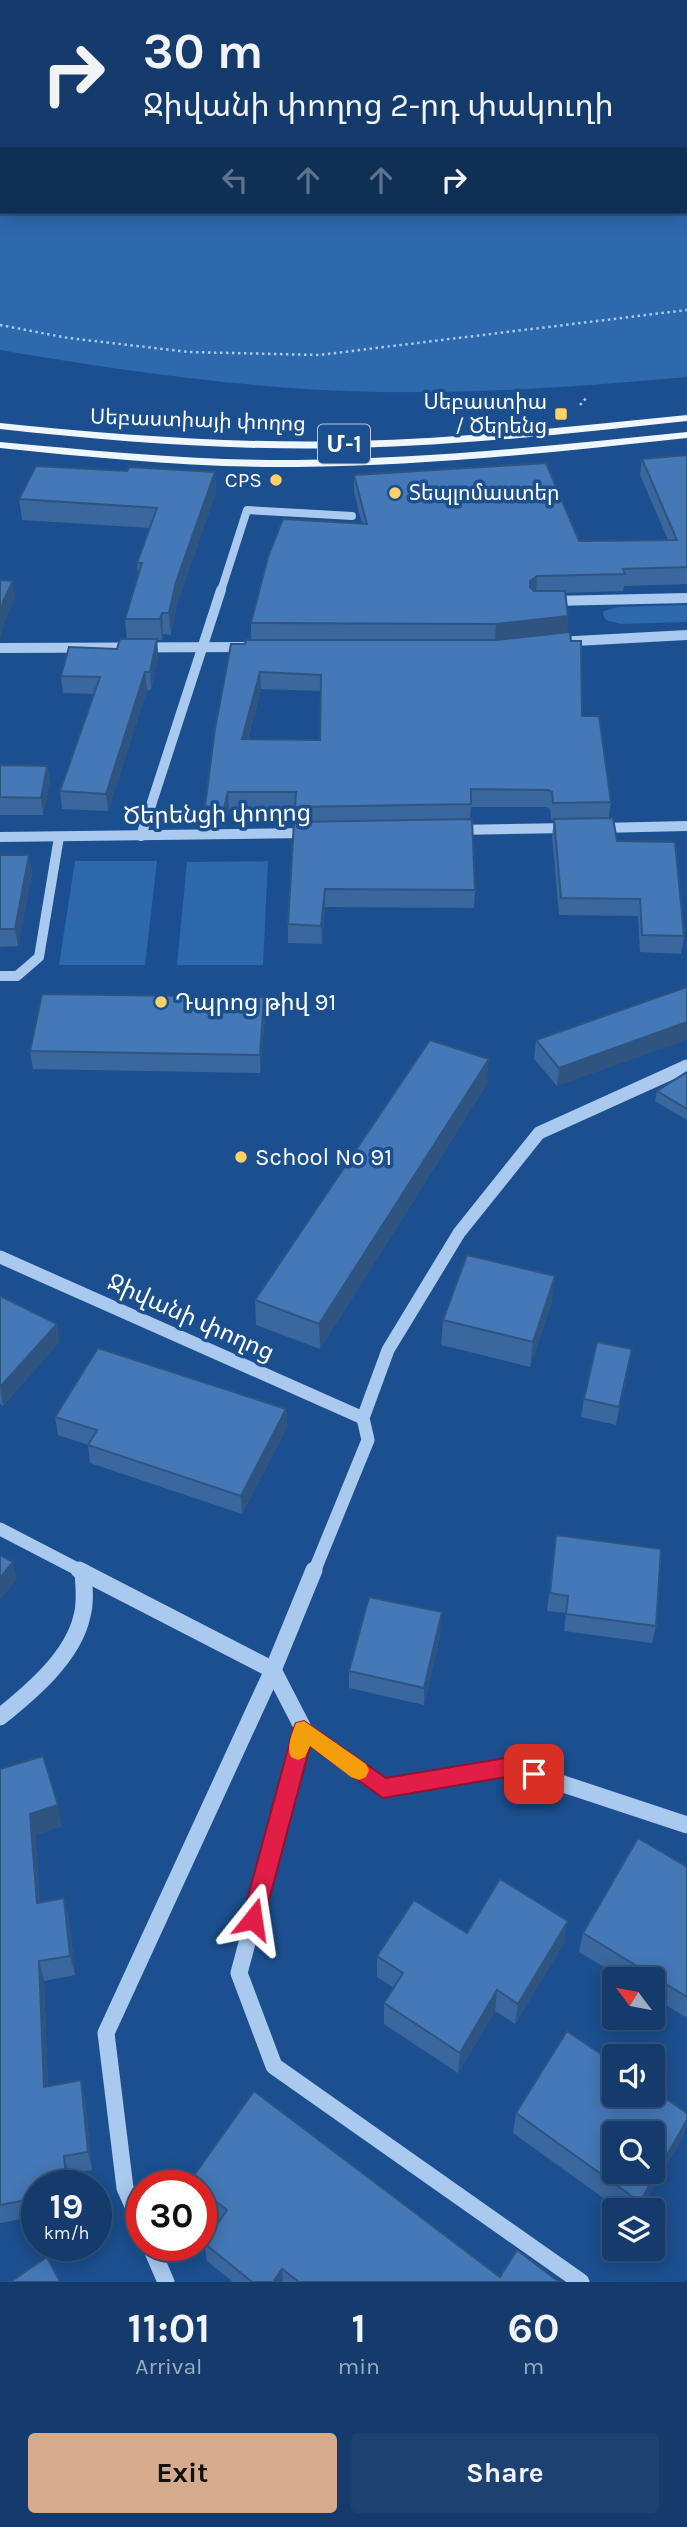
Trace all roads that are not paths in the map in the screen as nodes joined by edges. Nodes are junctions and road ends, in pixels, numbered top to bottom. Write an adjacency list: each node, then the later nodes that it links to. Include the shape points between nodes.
1 (687, 418): 2 (main road, Սեբաստիայի փողոց / Մ-1, via 307,445 162,441)
2 (0, 426)
3 (687, 435): 4 (main road, Սեբաստիայի փողոց / Մ-1, via 375,461 123,457)
4 (0, 445)
5 (247, 510): 6 (street); 11 (street)
6 (352, 516)
7 (687, 598): 8 (street)
8 (536, 601)
9 (687, 635): 10 (street)
10 (546, 643)
11 (203, 647): 12 (street); 13 (street); 19 (street)
12 (259, 647)
13 (0, 648)
14 (687, 826): 16 (street)
15 (578, 828): 17 (street)
16 (591, 828)
17 (441, 831)
18 (318, 833): 19 (street, Ծերենցի փողոց)
19 (141, 836): 21 (street, Ծերենցի փողոց)
20 (0, 837): 21 (street, Ծերենցի փողոց)
21 (59, 837): 22 (street, via 39,957 17,976)
22 (0, 976)
23 (687, 1066): 25 (street, via 539,1133 459,1233 388,1350)
24 (0, 1257): 25 (street, Ջիվանի փողոց)
25 (363, 1418): 28 (street, via 368,1440)
26 (0, 1529): 27 (street)
27 (83, 1572): 28 (street); 29 (street, via 85,1603 80,1624 42,1678)
28 (273, 1670): 30 (street); 32 (street, via 106,2033)
29 (0, 1717)
30 (304, 1730): 31 (street, via 383,1788 512,1767); 35 (street, via 239,1973 274,2066)
31 (687, 1825)
32 (126, 2190)
33 (157, 2261): 34 (street)
34 (166, 2282)
35 (581, 2282)

